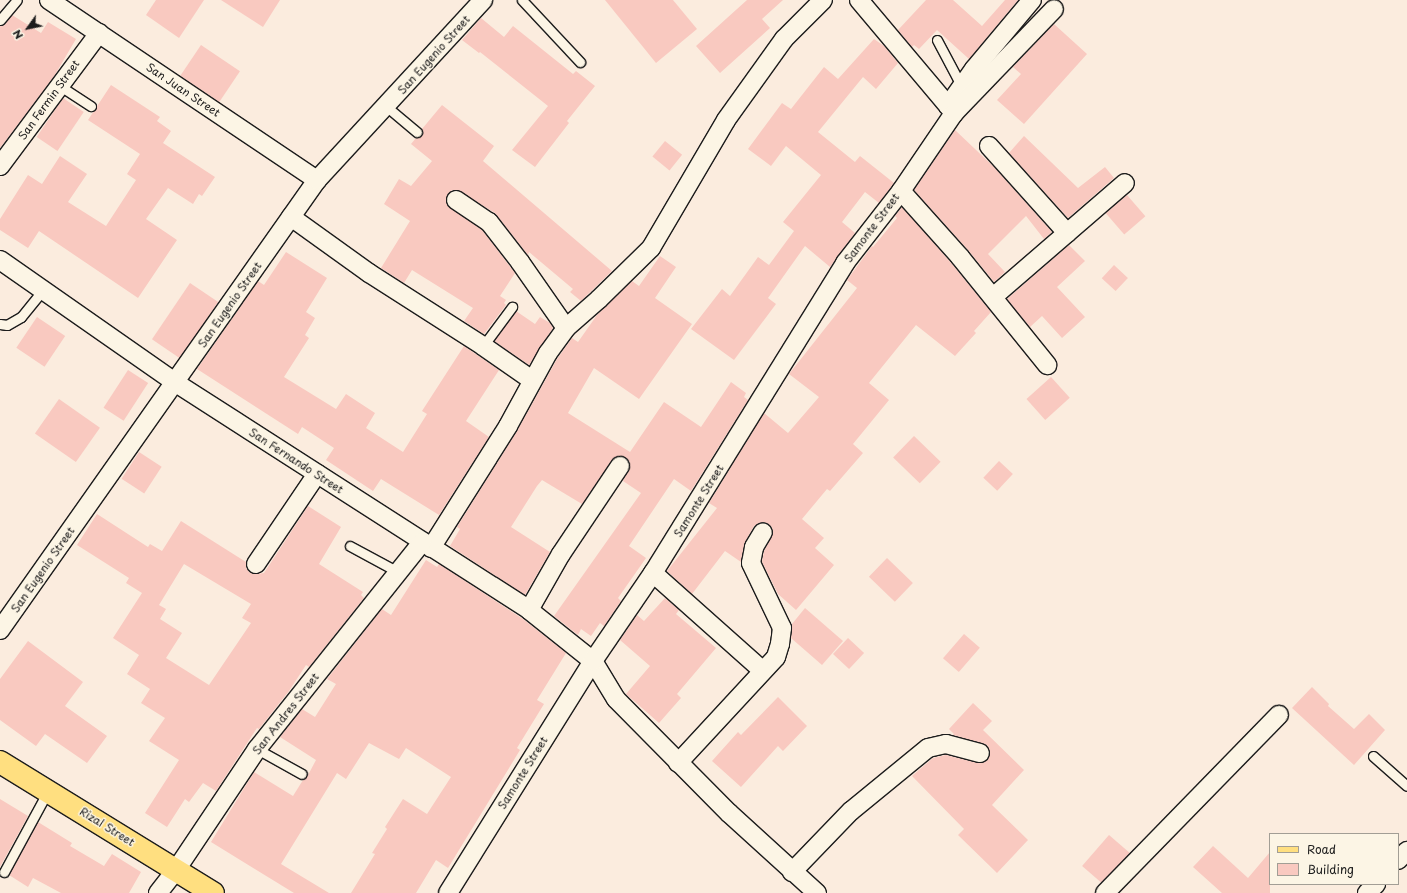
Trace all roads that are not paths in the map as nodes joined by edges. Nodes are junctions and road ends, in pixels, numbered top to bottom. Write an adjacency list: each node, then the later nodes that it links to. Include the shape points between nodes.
1 (16, 0): 9 (lane)
2 (49, 0): 10 (street, San Juan Street)
3 (483, 0): 16 (street, San Eugenio Street)
4 (522, 0): 12 (lane)
5 (823, 0): 32 (street, San Andres Street, via 784,39 726,120 650,248)
6 (859, 0): 17 (street)
7 (1032, 0): 14 (street)
8 (1054, 9): 17 (street)
9 (0, 20)
10 (99, 33): 13 (street, San Fermin Street); 21 (street, San Juan Street)
11 (937, 40): 14 (lane)
12 (580, 62)
13 (60, 86): 15 (lane); 20 (street, San Fermin Street)
14 (962, 87): 17 (street)
15 (91, 106)
16 (386, 107): 18 (lane); 21 (street, San Eugenio Street)
17 (951, 109): 23 (street, Samonte Street)
18 (416, 132)
19 (989, 146): 26 (street)
20 (0, 166)
21 (317, 180): 25 (street, San Eugenio Street)
22 (1125, 183): 26 (street)
23 (901, 191): 29 (street); 44 (street, Samonte Street, via 845,262)
24 (456, 200): 32 (street, via 489,222)
25 (291, 217): 33 (street, via 370,273); 36 (street, San Eugenio Street)
26 (1067, 233): 29 (street)
27 (0, 260): 28 (street, San Fernando Street)
28 (43, 290): 31 (lane, via 21,316 7,326); 36 (street, San Fernando Street)
29 (993, 297): 34 (street)
30 (512, 307): 33 (lane)
31 (0, 324)
32 (566, 328): 35 (street, San Andres Street)
33 (483, 346): 35 (street)
34 (1047, 365)
35 (532, 380): 40 (street, San Andres Street, via 508,426)
36 (176, 383): 38 (street, San Fernando Street); 46 (street, San Eugenio Street)
37 (620, 466): 45 (street, via 545,580)
38 (317, 474): 40 (street, San Fernando Street); 42 (street)
39 (763, 532): 48 (street, via 754,547 751,563 782,628 776,657)
40 (427, 545): 43 (street, San Andres Street); 45 (street, San Fernando Street)
41 (350, 546): 43 (lane)
42 (256, 564)
43 (398, 572): 50 (street, San Andres Street)
44 (654, 573): 47 (street, Samonte Street); 48 (street)
45 (529, 610): 47 (street, San Fernando Street)
46 (0, 630)
47 (592, 661): 54 (street, San Fernando Street, via 616,699); 66 (street, Samonte Street)
48 (763, 671): 54 (street)
49 (1279, 715): 68 (street)
50 (257, 750): 55 (lane); 60 (street, San Andres Street)
51 (980, 753): 62 (street, via 946,744 928,748 852,811)
52 (1373, 756): 56 (lane)
53 (0, 762): 57 (main road, Rizal Street)
54 (678, 763): 62 (street, San Fernando Street)
55 (302, 774)
56 (1407, 786)
57 (48, 791): 60 (main road, Rizal Street); 61 (lane)
58 (1407, 851): 59 (street)
59 (1399, 859)
60 (176, 870): 64 (street, San Andres Street); 65 (main road, Rizal Street)
61 (4, 872)
62 (792, 872): 67 (street, San Fernando Street)
63 (1375, 885): 69 (street)
64 (158, 893)
65 (213, 893)
66 (448, 893)
67 (817, 893)
68 (1105, 893)
69 (1367, 893)

